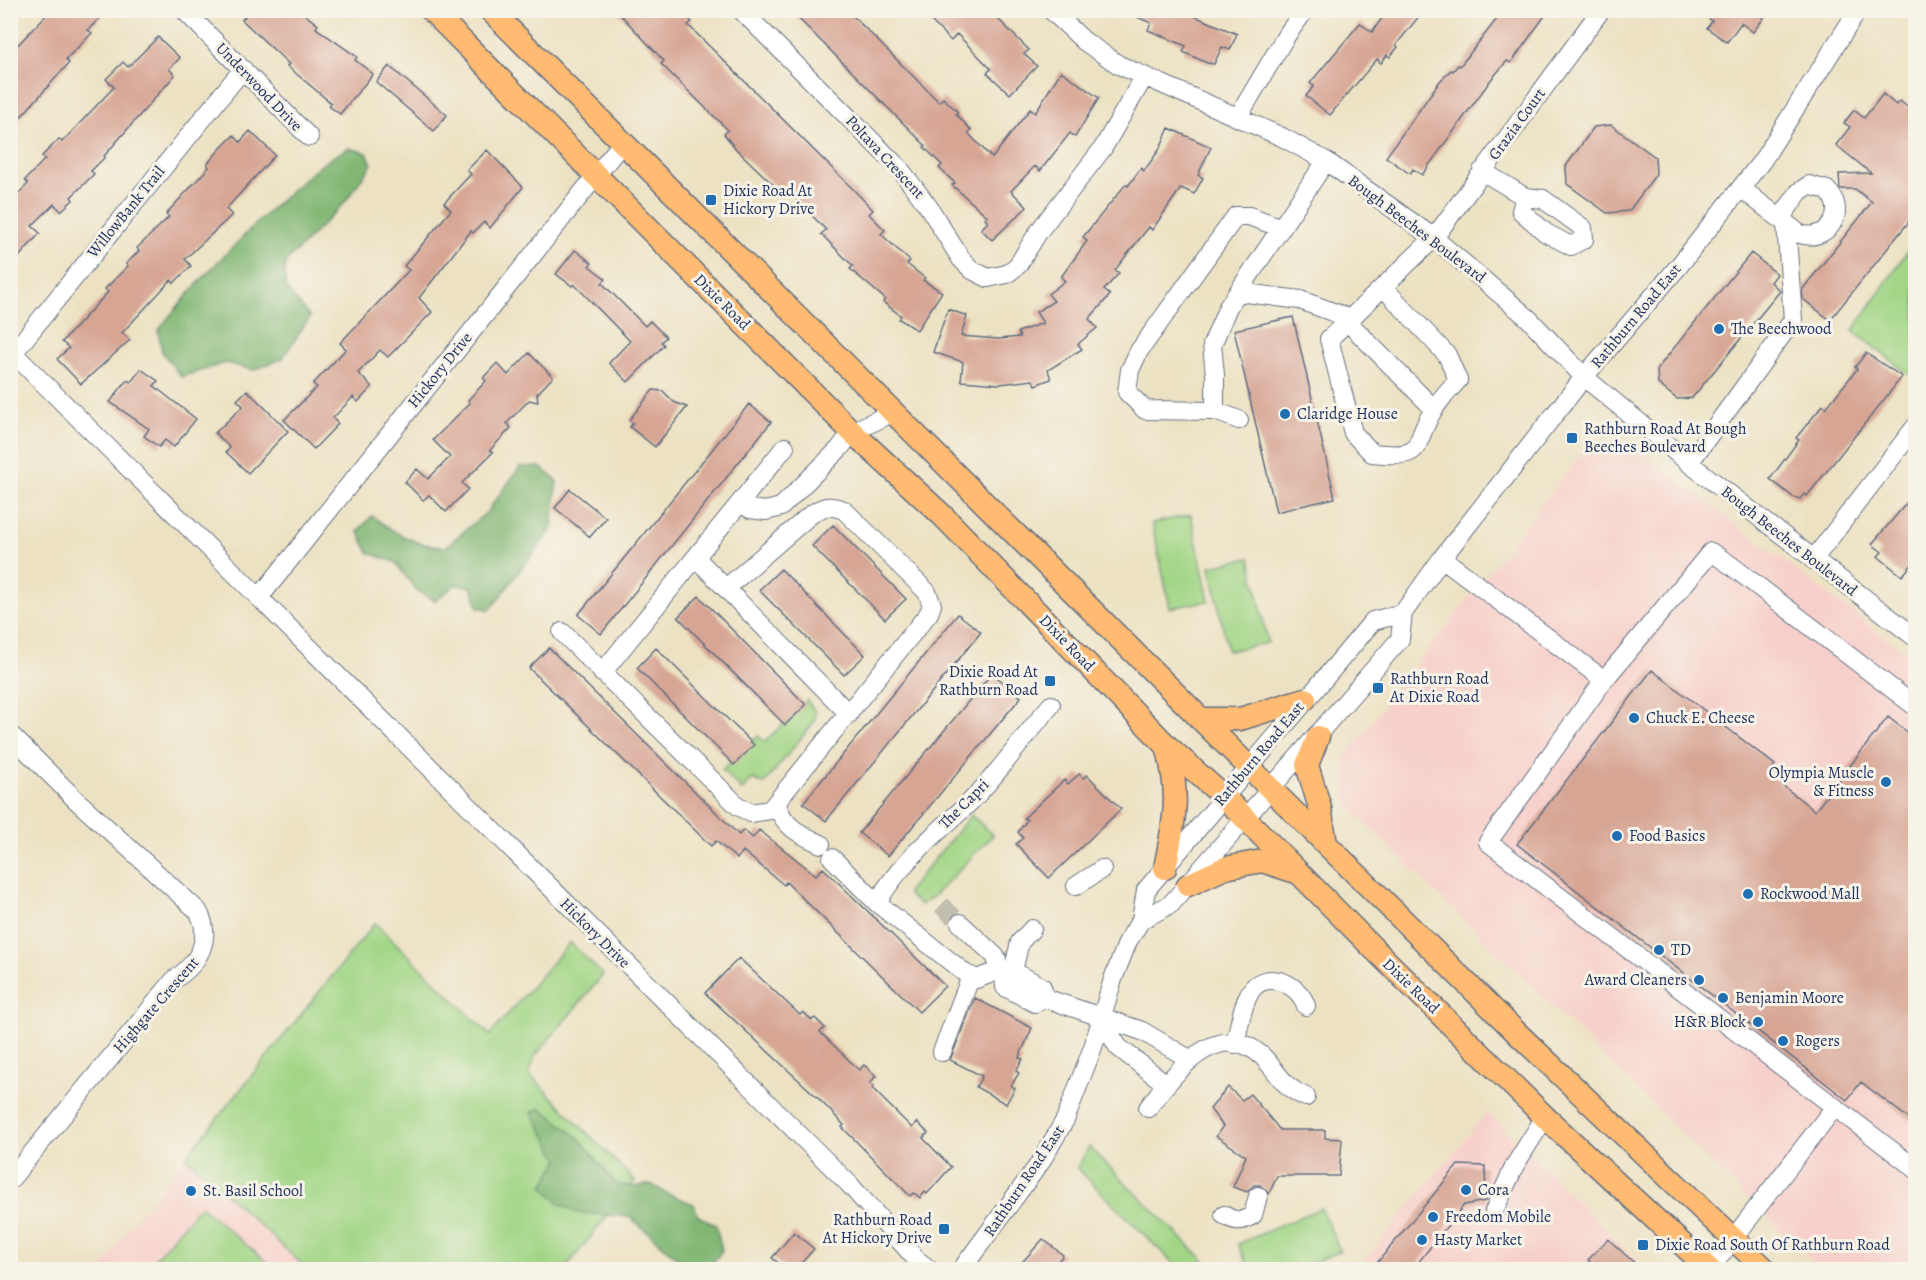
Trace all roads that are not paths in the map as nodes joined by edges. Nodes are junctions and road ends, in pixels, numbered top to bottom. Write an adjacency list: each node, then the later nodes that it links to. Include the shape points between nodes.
1 (184, 10): 9 (street, Underwood Drive)
2 (431, 10): 16 (main road, Dixie Road)
3 (490, 10): 13 (main road)
4 (741, 10): 10 (street, Poltava Crescent, via 899,168 961,259 988,278 1007,274 1018,265 1103,148)
5 (1051, 10): 10 (street, Bough Beeches Boulevard, via 1095,50)
6 (1305, 10): 11 (street)
7 (1601, 10): 15 (street, Grazia Court)
8 (1858, 10): 17 (street, Rathburn Road East)
9 (243, 69): 12 (street, Underwood Drive); 24 (street, WillowBank Trail)
10 (1144, 77): 11 (street, Bough Beeches Boulevard)
11 (1238, 117): 14 (street, Bough Beeches Boulevard)
12 (309, 137)
13 (622, 142): 16 (street, Hickory Drive); 28 (main road)
14 (1326, 161): 19 (street); 20 (street, Bough Beeches Boulevard)
15 (1482, 171): 18 (street); 20 (street, Grazia Court)
16 (596, 176): 31 (main road, Dixie Road); 39 (street, Hickory Drive)
17 (1741, 188): 25 (street, Rathburn Road East); 33 (street, via 1788,225 1793,320)
18 (1525, 197)
19 (1282, 228): 22 (street); 27 (street, via 1249,216 1236,216 1139,351 1130,370 1127,392 1145,410)
20 (1434, 238): 21 (street, Grazia Court); 25 (street, Bough Beeches Boulevard, via 1527,318)
21 (1383, 287): 23 (street, Grazia Court); 26 (street, via 1447,355 1454,368 1458,381)
22 (1238, 292): 23 (street, via 1300,300); 27 (street, via 1212,345)
23 (1347, 320): 26 (street); 26 (street, Grazia Court, via 1329,339 1353,433 1372,453 1402,456 1418,446)
24 (12, 355): 39 (street, Hickory Drive)
25 (1584, 377): 33 (street, Bough Beeches Boulevard); 36 (street, Rathburn Road East)
26 (1434, 409)
27 (1215, 411): 29 (street)
28 (892, 413): 31 (street); 49 (main road)
29 (1239, 420)
30 (1916, 426): 37 (street)
31 (846, 440): 34 (street, via 780,507 766,511 750,509); 52 (main road, Dixie Road, via 943,516)
32 (785, 447): 34 (street)
33 (1689, 463): 37 (street, Bough Beeches Boulevard)
34 (741, 502): 35 (street)
35 (696, 558): 38 (street); 43 (street)
36 (1442, 558): 40 (street, Rathburn Road East); 44 (street)
37 (1812, 560): 42 (street, Bough Beeches Boulevard)
38 (726, 588): 48 (street); 48 (street, via 809,516 822,506 831,505 844,510 927,592 932,604 929,613)
39 (259, 598): 86 (street, Hickory Drive)
40 (1403, 613): 45 (street, Rathburn Road East, via 1373,621); 51 (street, Rathburn Road East, via 1400,639)
41 (562, 632): 43 (street)
42 (1916, 638)
43 (603, 673): 56 (street, via 738,806 751,813)
44 (1604, 680): 47 (street, via 1711,552); 78 (street, via 1488,842)
45 (1305, 699): 49 (main road, via 1240,719); 53 (street, Rathburn Road East)
46 (1051, 705): 64 (street, The Capri, via 972,800 909,857)
47 (1916, 707)
48 (849, 714): 56 (street)
49 (1200, 719): 53 (main road)
50 (10, 734): 81 (street, Highgate Crescent, via 198,911 205,935 200,954 175,979)
51 (1318, 737): 54 (street, Rathburn Road East); 58 (main road, via 1307,765)
52 (1167, 746): 55 (main road, Dixie Road); 59 (main road, via 1177,789)
53 (1250, 767): 54 (main road); 55 (street, Rathburn Road East)
54 (1273, 789): 57 (street, Rathburn Road East); 58 (main road)
55 (1224, 797): 57 (main road, Dixie Road); 59 (street, Rathburn Road East)
56 (773, 807): 64 (street, via 795,832 827,851)
57 (1246, 819): 61 (main road, Dixie Road); 62 (street, Rathburn Road East)
58 (1326, 844): 85 (main road)
59 (1165, 868): 65 (street, Rathburn Road East, via 1146,890)
60 (1102, 869): 63 (street)
61 (1297, 873): 62 (main road, via 1262,861 1225,868); 79 (main road, Dixie Road)
62 (1188, 885): 65 (street, Rathburn Road East, via 1171,904)
63 (1076, 886)
64 (877, 903): 69 (street)
65 (1141, 920): 71 (street, Rathburn Road East, via 1128,940)
66 (960, 923): 68 (street, via 997,958)
67 (1032, 929): 68 (street, via 1020,942)
68 (1005, 972): 69 (street, via 983,978); 71 (street, via 1042,987 1045,998)
69 (970, 976): 73 (street)
70 (1306, 1006): 72 (street, via 1299,991 1290,984 1268,981 1257,985 1249,992)
71 (1100, 1017): 74 (street, via 1142,1031); 75 (street, via 1118,1047); 87 (street, Rathburn Road East, via 1093,1047 1065,1120 1040,1163)
72 (1236, 1044): 74 (street, via 1213,1045); 76 (street, via 1255,1049 1290,1091)
73 (942, 1052)
74 (1191, 1060): 75 (street)
75 (1166, 1084): 77 (street)
76 (1306, 1098)
77 (1148, 1108)
78 (1834, 1108): 80 (street); 85 (street)
79 (1545, 1117): 83 (street, via 1515,1166); 88 (main road, Dixie Road)
80 (1916, 1169)
81 (10, 1180)
82 (1258, 1196): 84 (street, via 1253,1215 1244,1221 1233,1221)
83 (1494, 1211)
84 (1224, 1215)
85 (1732, 1238): 88 (street); 89 (main road)
86 (930, 1269)
87 (961, 1269)
88 (1709, 1269)
89 (1766, 1269)

